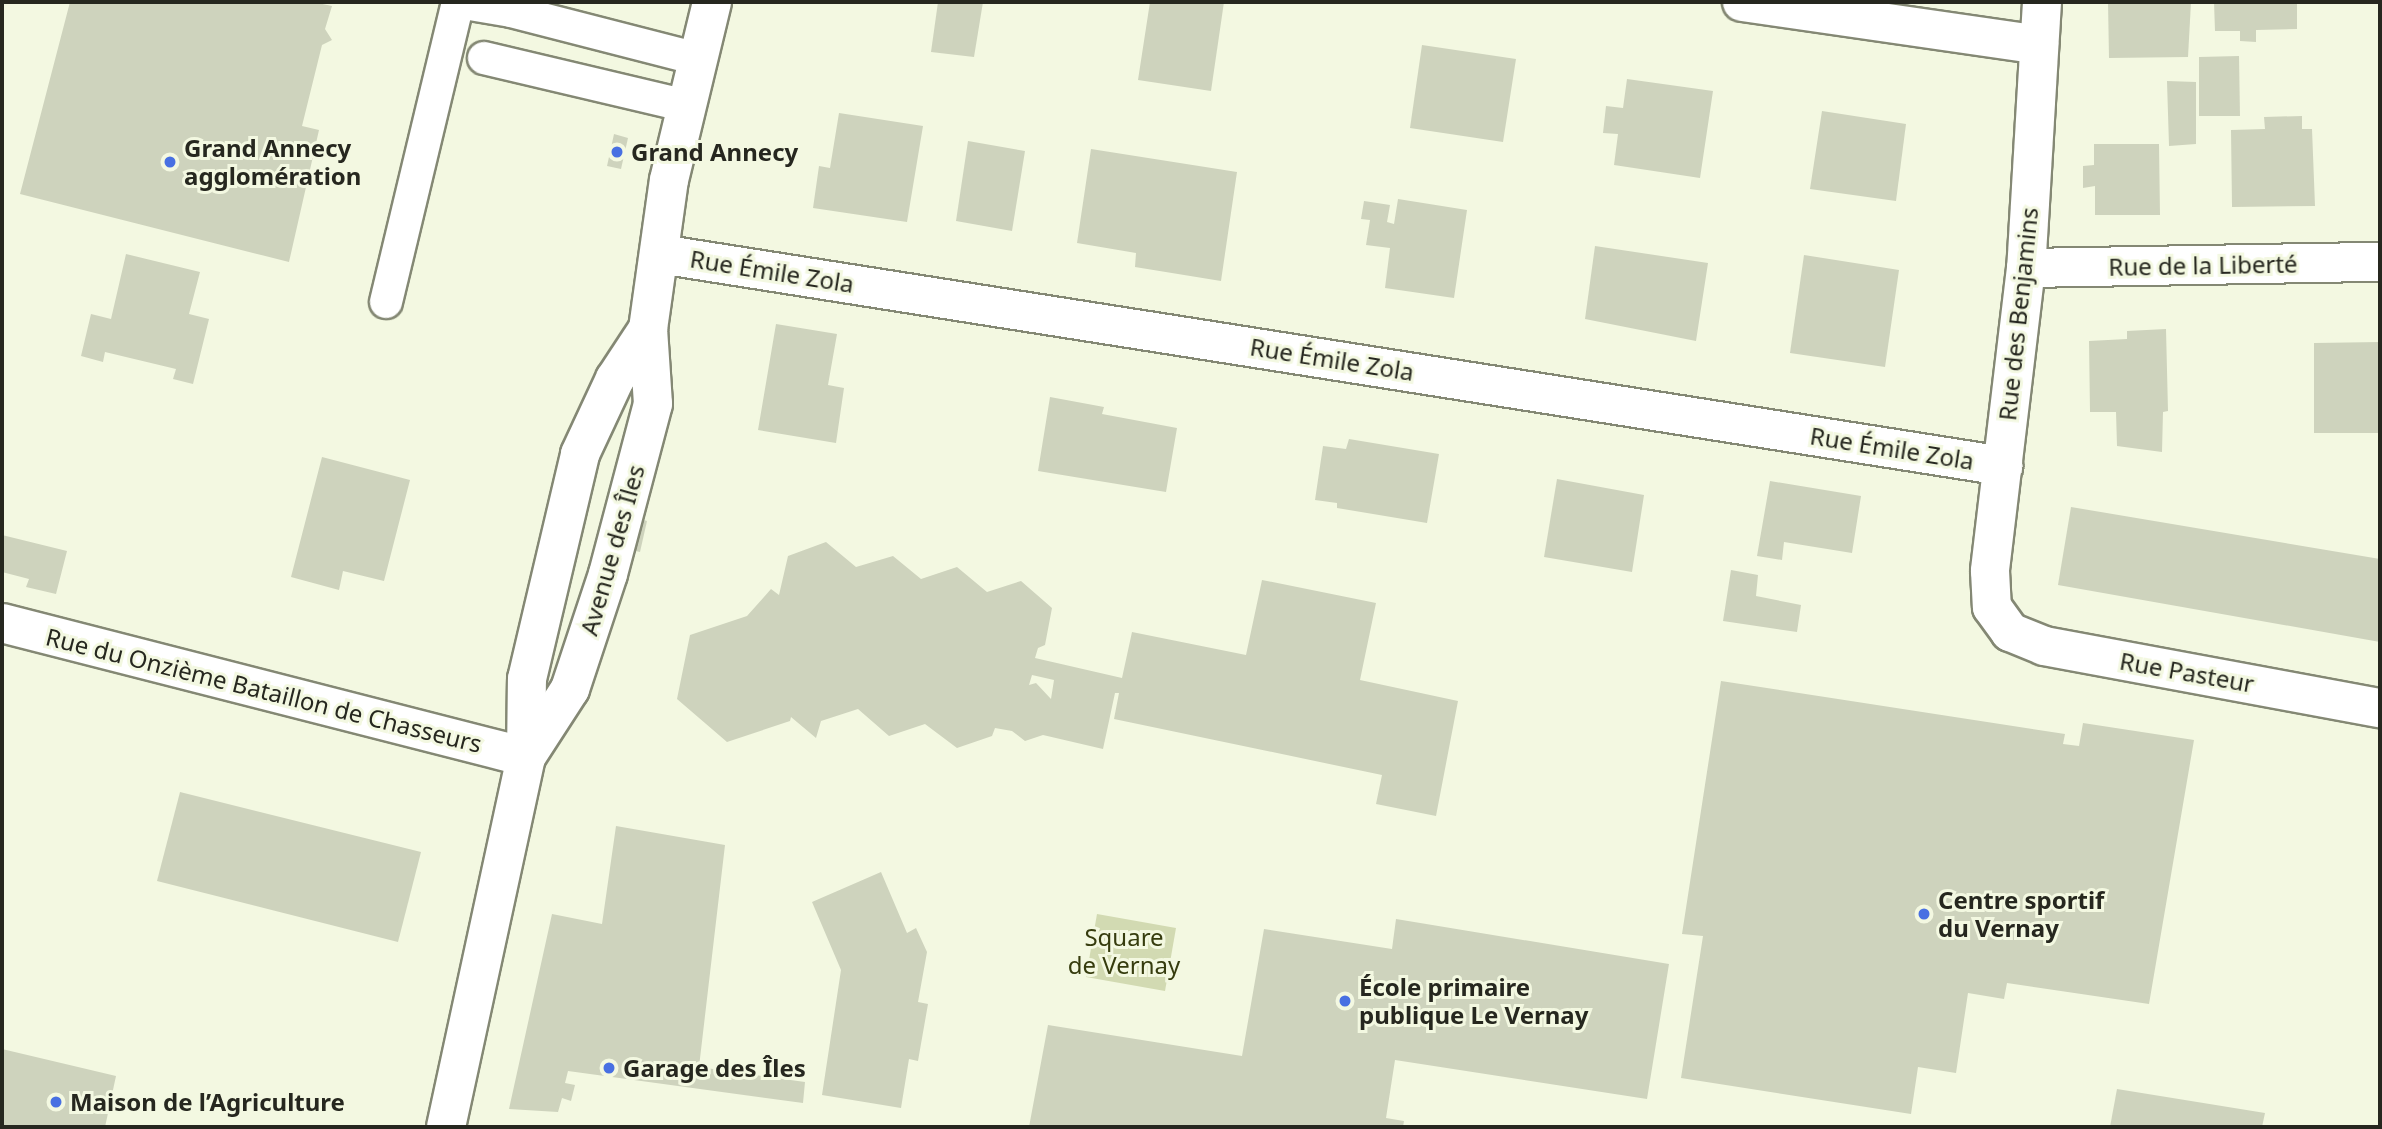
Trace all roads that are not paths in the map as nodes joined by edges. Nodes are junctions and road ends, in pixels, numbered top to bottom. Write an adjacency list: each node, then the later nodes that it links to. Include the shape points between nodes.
1 (457, 2): 7 (lane, via 512,11); 12 (lane)
2 (712, 2): 7 (street, Avenue des Îles)
3 (1742, 2): 5 (street)
4 (2042, 2): 5 (street, Rue des Benjamins)
5 (2039, 45): 11 (street, Rue des Benjamins)
6 (484, 58): 8 (lane)
7 (698, 59): 8 (street, Avenue des Îles)
8 (687, 106): 9 (street, Avenue des Îles, via 669,180)
9 (660, 254): 13 (street, Avenue des Îles); 14 (street, Rue Émile Zola)
10 (2380, 262): 11 (street, Rue de la Liberté)
11 (2026, 268): 14 (street, Rue des Benjamins)
12 (386, 302)
13 (648, 329): 18 (street, Avenue des Îles, via 615,379 580,454 527,679); 18 (street, Avenue des Îles, via 653,404 608,574 570,689)
14 (2003, 466): 15 (street, Rue des Benjamins, via 1989,592)
15 (2000, 622): 17 (street, Rue Pasteur, via 2025,640 2044,646)
16 (2, 623): 18 (street, Rue du Onzième Bataillon de Chasseurs)
17 (2380, 708)
18 (526, 757): 19 (street, Avenue des Îles)
19 (446, 1127)

